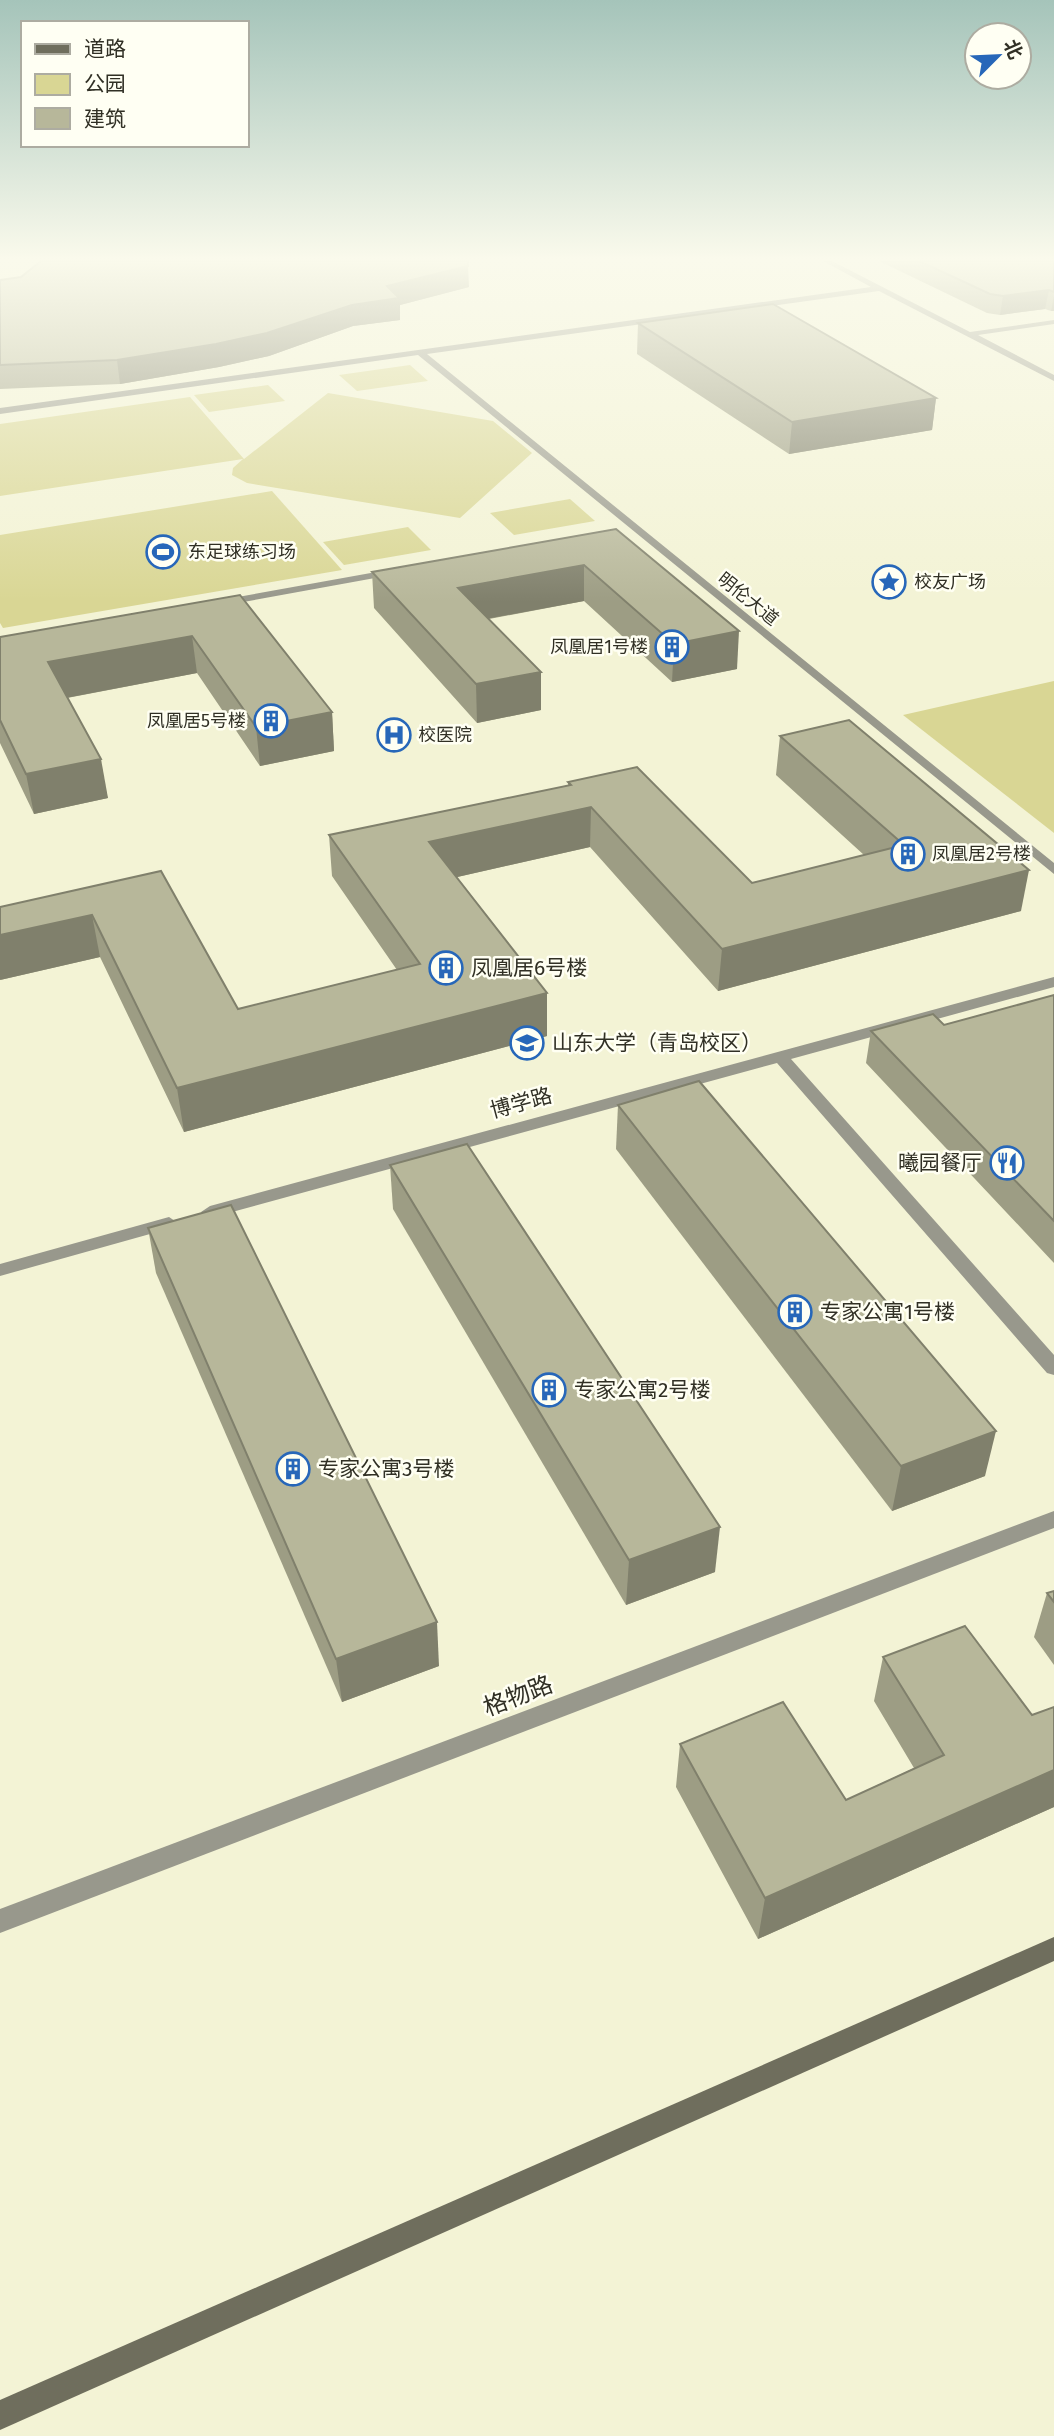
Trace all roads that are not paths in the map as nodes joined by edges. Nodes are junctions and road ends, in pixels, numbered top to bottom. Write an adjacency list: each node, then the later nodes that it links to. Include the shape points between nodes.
1 (264, 375): 3 (lane)
2 (447, 375): 4 (lane, 明伦大道)
3 (0, 411)
4 (635, 530): 5 (lane); 8 (lane, 明伦大道)
5 (621, 532)
6 (405, 570): 7 (lane)
7 (203, 606)
8 (1054, 870)
9 (1054, 982): 10 (lane, 博学路)
10 (779, 1055): 11 (lane, 博学路); 12 (lane)
11 (0, 1270)
12 (1054, 1368)
13 (1054, 1519): 14 (lane, 格物路)
14 (0, 1921)
15 (1054, 1949): 16 (main road)
16 (0, 2415)

